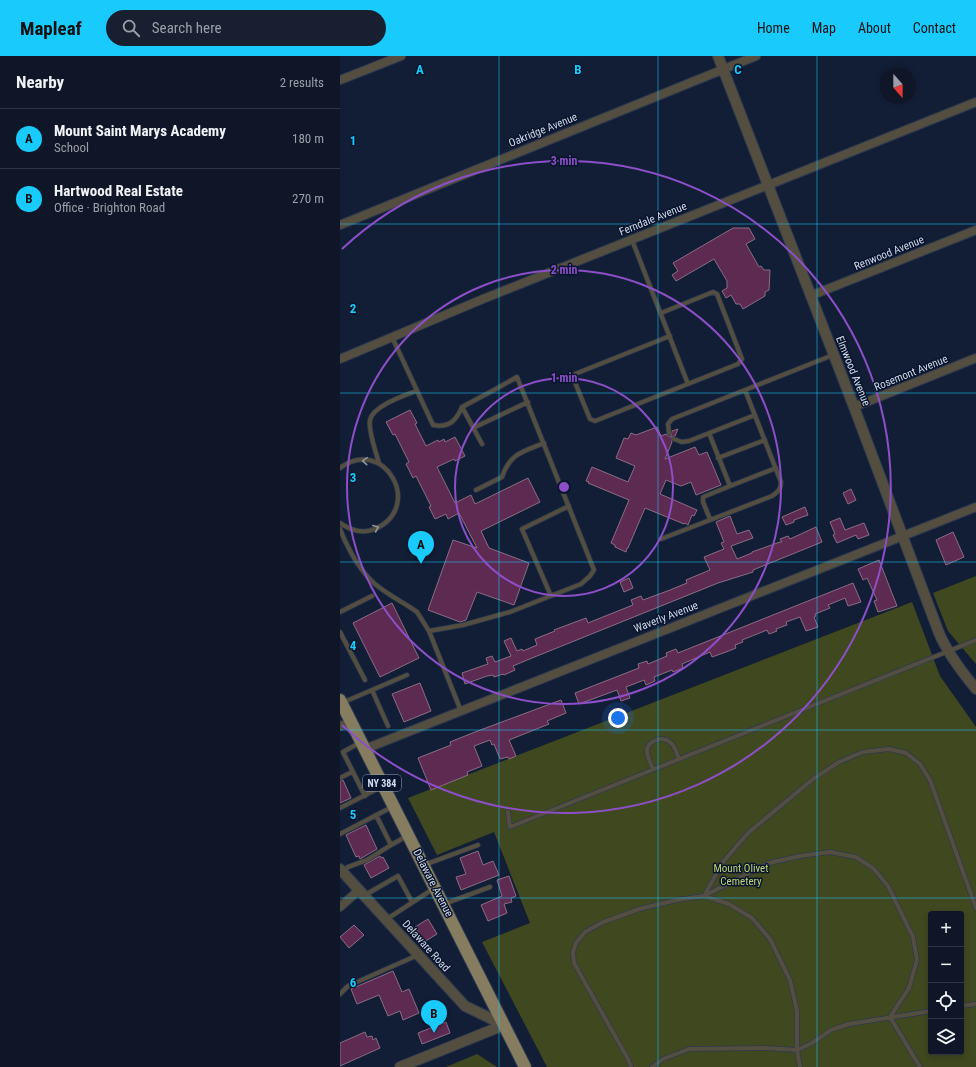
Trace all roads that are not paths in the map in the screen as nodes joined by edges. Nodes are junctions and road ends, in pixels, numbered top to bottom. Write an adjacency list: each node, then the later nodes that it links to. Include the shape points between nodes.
1 (401, 56): 5 (street)
2 (718, 56): 4 (street, Elmwood Avenue)
3 (756, 56): 4 (street, Oakridge Avenue)
4 (723, 69): 7 (street, Elmwood Avenue); 8 (street, Oakridge Avenue)
5 (340, 80)
6 (976, 102): 7 (street, Ferndale Avenue)
7 (767, 185): 10 (street, Ferndale Avenue); 11 (street, Elmwood Avenue)
8 (340, 225)
9 (976, 230): 11 (street, Renwood Avenue)
10 (632, 239): 12 (lane); 13 (street, Ferndale Avenue)
11 (810, 296): 15 (street, Elmwood Avenue)
12 (661, 313): 14 (lane); 18 (lane, via 713,292 717,294 742,359 738,364)
13 (392, 336): 17 (street, Ferndale Avenue); 20 (lane)
14 (670, 336): 18 (lane); 18 (lane, via 575,374 574,380 590,419 595,420)
15 (833, 355): 19 (lane); 23 (street, Elmwood Avenue)
16 (976, 358): 23 (street, Rosemont Avenue)
17 (340, 359)
18 (688, 384)
19 (745, 390): 24 (lane); 26 (lane, via 672,419 668,424)
20 (416, 391): 22 (lane, via 433,425 451,423 457,418); 33 (lane, via 386,404 375,411 370,420 371,436)
21 (528, 402): 22 (lane, via 518,377); 25 (lane); 30 (lane)
22 (462, 407): 25 (lane)
23 (854, 407): 43 (street, Elmwood Avenue)
24 (755, 415): 27 (lane); 29 (lane)
25 (473, 428): 31 (lane)
26 (669, 433)
27 (709, 433): 28 (lane, via 689,441); 32 (lane)
28 (674, 439)
29 (765, 440): 32 (lane); 35 (lane)
30 (544, 443): 37 (lane, via 513,456 502,477); 38 (lane)
31 (482, 444)
32 (718, 458): 36 (lane)
33 (379, 463): 34 (lane, one-way to 34, via 357,460); 41 (lane, one-way to 33, via 346,528 358,531 371,530 382,526 392,517 399,493 396,481)
34 (340, 468)
35 (776, 468): 36 (lane); 40 (lane, via 781,482 778,492)
36 (730, 486): 40 (lane, via 703,497)
37 (476, 490)
38 (568, 506): 46 (lane, via 594,570 581,584); 46 (lane, via 522,529)
39 (976, 507): 43 (street, Waverly Avenue)
40 (710, 519): 44 (lane)
41 (340, 523)
42 (340, 529): 48 (lane, via 357,563 365,573 391,596 417,612)
43 (903, 536): 51 (street, Elmwood Avenue, via 938,633); 57 (street, Waverly Avenue)
44 (661, 539)
45 (372, 596): 47 (lane)
46 (551, 596): 48 (lane, via 510,612)
47 (340, 612)
48 (429, 631): 57 (lane)
49 (340, 632): 53 (lane)
50 (976, 640): 51 (lane)
51 (948, 652): 54 (street, Elmwood Avenue); 61 (lane)
52 (407, 675): 55 (lane)
53 (365, 680)
54 (976, 689)
55 (372, 690): 56 (lane); 59 (lane)
56 (341, 702): 58 (main road, Delaware Avenue / NY 384)
57 (461, 711): 60 (street, Waverly Avenue)
58 (345, 724): 60 (main road, Delaware Avenue / NY 384)
59 (388, 726)
60 (363, 746): 63 (lane, via 343,752); 65 (main road, Delaware Avenue / NY 384)
61 (679, 759): 62 (lane); 62 (lane, via 674,746 663,739 656,740 647,750)
62 (653, 769): 69 (lane, via 510,827)
63 (352, 772): 64 (lane); 66 (lane)
64 (340, 778)
65 (384, 786): 66 (lane); 67 (main road, Delaware Avenue / NY 384)
66 (365, 796): 68 (lane)
67 (394, 806): 70 (lane); 72 (main road, Delaware Avenue / NY 384)
68 (340, 808)
69 (508, 812)
70 (376, 815): 71 (lane); 73 (lane)
71 (340, 834)
72 (408, 836): 73 (lane); 75 (main road, Delaware Avenue / NY 384)
73 (391, 845): 76 (lane, via 368,860)
74 (478, 845): 75 (lane)
75 (424, 866): 77 (main road, Delaware Avenue / NY 384)
76 (341, 871): 79 (street, Delaware Road)
77 (435, 887): 81 (lane); 82 (main road, Delaware Avenue / NY 384)
78 (490, 887): 82 (lane)
79 (361, 893): 81 (lane, via 398,876); 83 (street); 85 (street, Delaware Road)
80 (704, 896): 84 (lane, via 723,862 748,833 813,779 839,762 863,752 889,749 906,753 920,764 930,780); 91 (lane, via 769,863 830,852 856,857 874,869 888,886 913,937 918,960 909,988); 93 (lane, via 729,904 752,918 770,939 790,980 797,1011); 96 (lane, via 638,909 601,923 585,932 576,943 573,952 574,963)
81 (412, 902): 85 (lane)
82 (444, 904): 92 (main road, Delaware Avenue / NY 384)
83 (340, 907)
84 (976, 908)
85 (386, 920): 86 (street, Delaware Road)
86 (418, 955): 87 (lane, via 348,986); 92 (street, Delaware Road, via 465,1006)
87 (340, 994)
88 (976, 1004): 89 (lane)
89 (964, 1006)
90 (928, 1011): 91 (lane)
91 (890, 1017): 93 (lane, via 831,1030); 99 (lane)
92 (504, 1025): 94 (street); 95 (main road, Delaware Avenue / NY 384)
93 (797, 1050): 97 (lane, via 689,1049 663,1059); 98 (lane)
94 (400, 1067)
95 (525, 1067)
96 (631, 1067)
97 (652, 1067)
98 (800, 1067)
99 (920, 1067)

